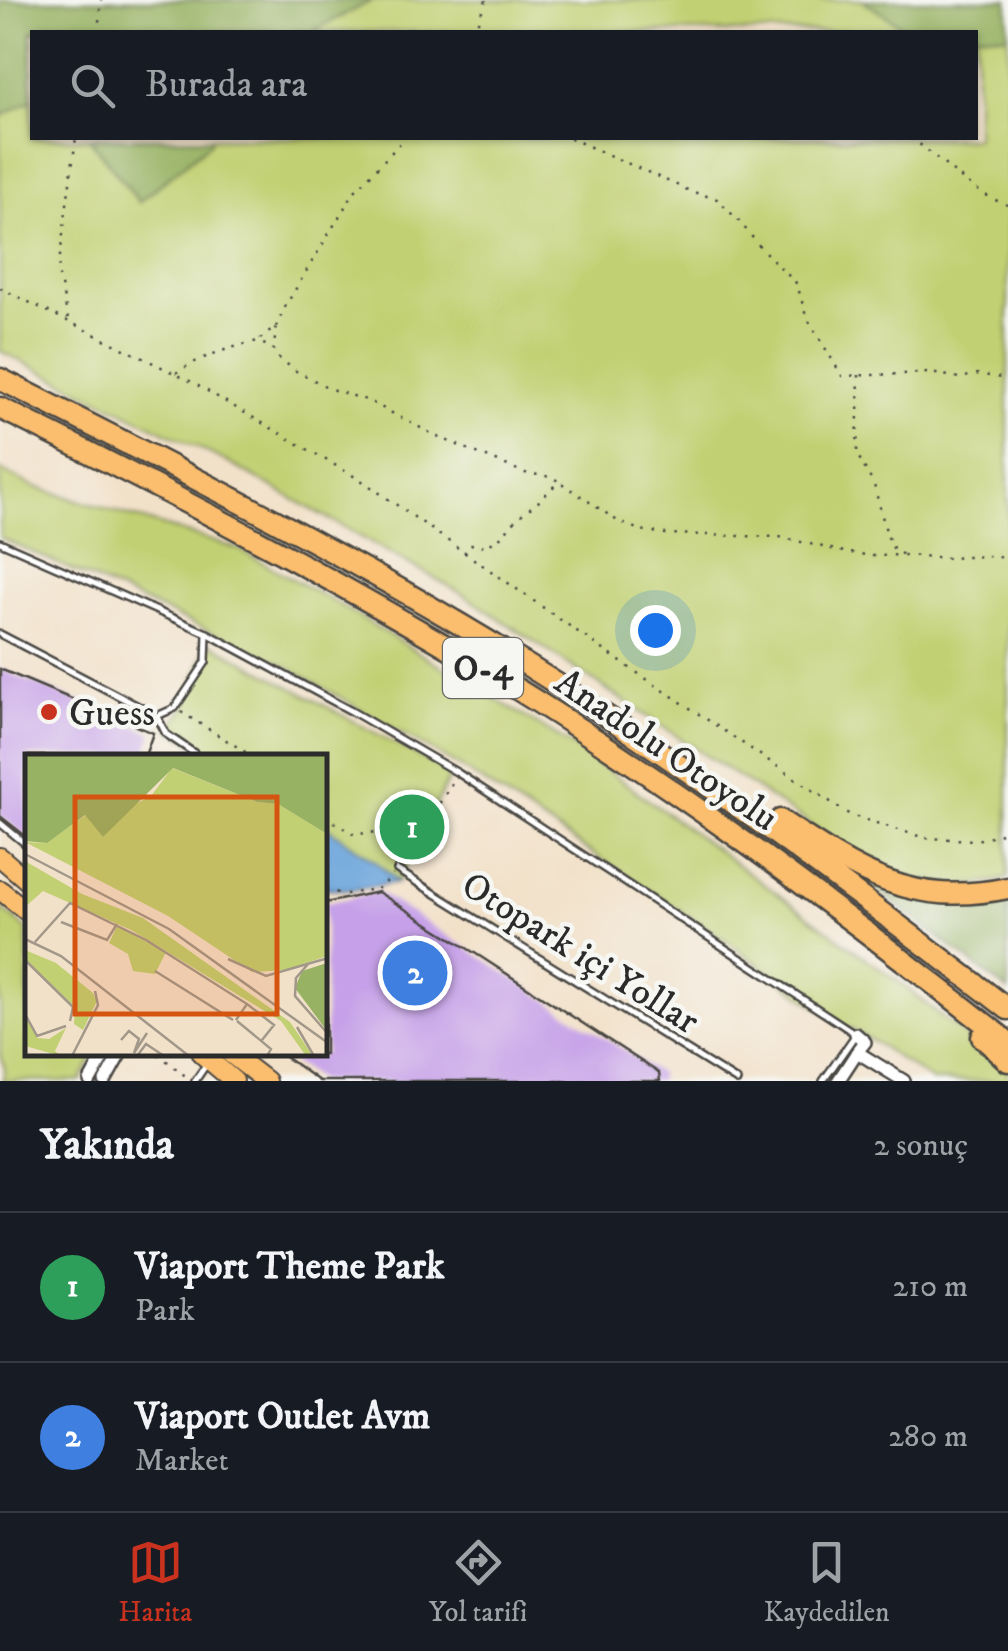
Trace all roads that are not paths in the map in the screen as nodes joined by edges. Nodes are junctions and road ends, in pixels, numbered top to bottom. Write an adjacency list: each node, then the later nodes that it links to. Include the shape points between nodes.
1 (0, 380): 6 (highway, Anadolu Otoyolu / O-4, via 364,568)
2 (0, 408): 17 (highway, Anadolu Otoyolu / O-4, via 174,494 467,658 669,789)
3 (0, 542): 4 (lane)
4 (207, 633): 7 (lane, via 206,662 175,708); 19 (lane, via 458,773)
5 (0, 634): 7 (lane)
6 (603, 714): 14 (highway, via 890,884 950,894); 18 (highway, Anadolu Otoyolu / O-4, via 793,845)
7 (156, 716): 8 (lane, via 166,734)
8 (194, 753)
9 (0, 823): 10 (lane)
10 (25, 844)
11 (0, 857): 13 (main road)
12 (397, 870): 32 (lane, Otopark içi Yollar)
13 (25, 878)
14 (1008, 888)
15 (0, 890): 16 (main road)
16 (25, 910)
17 (934, 983): 20 (highway, Anadolu Otoyolu / O-4); 26 (highway)
18 (1008, 1009)
19 (856, 1034): 21 (street, via 864,1042); 33 (lane)
20 (1008, 1042)
21 (857, 1052): 34 (street); 35 (street)
22 (104, 1056): 27 (street)
23 (119, 1056): 28 (street)
24 (234, 1056): 31 (main road)
25 (206, 1057): 29 (lane); 30 (main road)
26 (1008, 1060)
27 (90, 1081)
28 (105, 1081)
29 (193, 1081)
30 (234, 1081)
31 (266, 1081)
32 (737, 1081)
33 (823, 1081)
34 (838, 1081)
35 (904, 1081)

